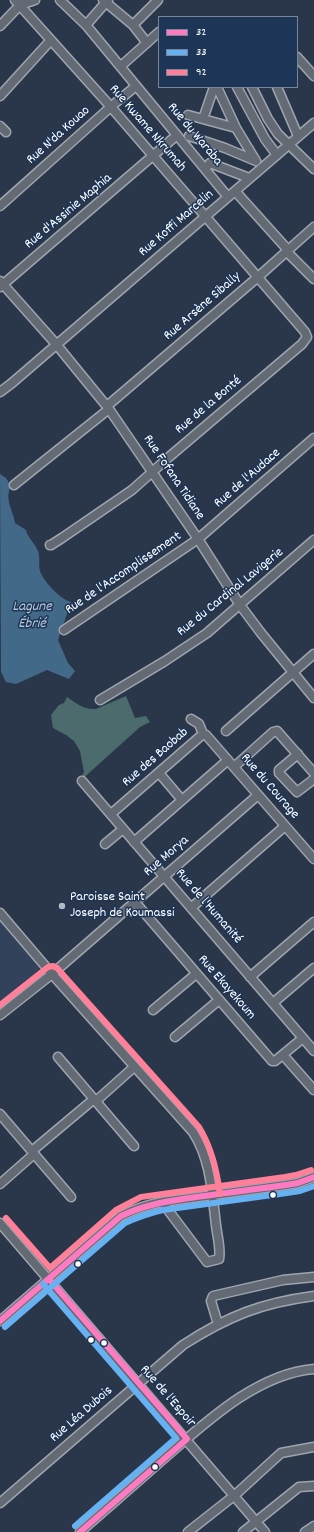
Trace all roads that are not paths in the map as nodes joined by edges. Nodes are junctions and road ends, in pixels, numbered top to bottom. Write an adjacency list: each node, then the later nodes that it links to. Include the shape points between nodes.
1 (35, 0): 5 (street)
2 (60, 0): 6 (street, Rue du Waraba)
3 (158, 0): 7 (street)
4 (106, 1): 6 (street); 7 (street)
5 (18, 3): 8 (street); 10 (street, Rue Kwame Nkrumah)
6 (86, 25): 13 (street, Rue du Waraba)
7 (133, 25): 11 (street)
8 (0, 26)
9 (158, 33): 11 (street)
10 (51, 40): 21 (street); 22 (street, Rue Kwame Nkrumah)
11 (146, 43): 13 (street)
12 (298, 58): 14 (street)
13 (121, 66): 15 (street, Rue du Waraba)
14 (314, 76)
15 (136, 86): 22 (street, Rue N'da Kouao); 27 (street, Rue du Waraba)
16 (216, 88): 24 (street)
17 (216, 88): 26 (street)
18 (238, 88): 31 (street, via 265,139)
19 (252, 88): 30 (street, via 268,119)
20 (277, 88): 29 (street)
21 (0, 96)
22 (111, 107): 32 (street, Rue Kwame Nkrumah); 40 (street, Rue N'da Kouao)
23 (188, 115): 24 (street)
24 (203, 119): 26 (street)
25 (314, 123): 29 (street, Rue Koffi Marcelin)
26 (236, 128): 33 (street)
27 (177, 135): 32 (street, Rue d'Assinie Maphia); 35 (street, Rue du Waraba)
28 (189, 136): 33 (street)
29 (298, 136): 30 (street, Rue Koffi Marcelin)
30 (288, 144): 31 (street, Rue Koffi Marcelin); 36 (street)
31 (277, 154): 34 (street, Rue Koffi Marcelin)
32 (154, 156): 41 (street, Rue Kwame Nkrumah); 46 (street, Rue d'Assinie Maphia)
33 (256, 160): 34 (street)
34 (264, 165): 37 (street, Rue Koffi Marcelin)
35 (205, 169): 37 (street, via 210,163); 39 (street, Rue du Waraba)
36 (314, 169)
37 (249, 178): 38 (street, Rue Koffi Marcelin)
38 (235, 190): 39 (street, Rue Koffi Marcelin); 43 (street)
39 (228, 197): 41 (street, Rue Koffi Marcelin)
40 (0, 206)
41 (205, 216): 44 (street, Rue Kwame Nkrumah); 47 (street, Rue Koffi Marcelin)
42 (314, 227): 43 (street, Rue Arsène Sibally)
43 (287, 251): 44 (street, Rue Arsène Sibally); 45 (street)
44 (258, 277): 49 (street, Rue Arsène Sibally); 51 (street, Rue de la Bonté, via 305,332 305,341)
45 (314, 279)
46 (1, 284): 47 (street, Rue Fofana Tidiane)
47 (56, 344): 48 (street, Rue Koffi Marcelin); 49 (street, Rue Fofana Tidiane)
48 (0, 392)
49 (108, 407): 51 (street, Rue Fofana Tidiane); 52 (street, Rue Arsène Sibally)
50 (314, 438): 53 (street, Rue de l'Audace)
51 (154, 472): 53 (street, Rue Fofana Tidiane); 55 (street, Rue de la Bonté, via 122,498)
52 (14, 485)
53 (198, 539): 56 (street, Rue Fofana Tidiane); 57 (street, Rue de l'Accomplissement)
54 (314, 540): 56 (street, Rue du Cardinal Lavigerie)
55 (50, 545)
56 (240, 605): 59 (street, Rue Fofana Tidiane); 61 (street, Rue du Cardinal Lavigerie, via 207,633)
57 (64, 630)
58 (314, 654): 59 (street)
59 (292, 673): 60 (street, Rue Fofana Tidiane); 63 (street)
60 (314, 698)
61 (100, 700)
62 (191, 719): 64 (street, Rue des Baobab, via 199,724)
63 (226, 731)
64 (203, 734): 66 (street, Rue du Courage); 67 (street, Rue des Baobab)
65 (298, 754): 66 (street, via 275,731); 68 (street); 69 (street, via 279,770 280,773 297,792)
66 (231, 763): 71 (street, Rue du Courage); 72 (street)
67 (159, 773): 72 (street); 73 (street, Rue des Baobab)
68 (314, 773)
69 (314, 779)
70 (82, 781): 73 (street, Rue de l'Humanité)
71 (258, 795): 74 (street, Rue du Courage); 79 (street, Rue Morya)
72 (182, 800): 76 (street)
73 (111, 814): 75 (street, Rue de l'Humanité)
74 (285, 826): 78 (street, Rue du Courage); 81 (street)
75 (123, 828): 76 (street, Rue de l'Humanité); 77 (street)
76 (134, 842): 79 (street, Rue de l'Humanité)
77 (105, 844)
78 (314, 859)
79 (164, 877): 80 (street, Rue Morya); 81 (street, Rue de l'Humanité)
80 (135, 902): 85 (street, Rue Morya); 86 (street, Rue Ekayekoum)
81 (191, 908): 87 (street, Rue de l'Humanité)
82 (0, 913): 85 (street)
83 (314, 922): 87 (street)
84 (311, 971): 88 (street); 90 (street)
85 (52, 974): 92 (street, Rue Morya); 98 (street)
86 (196, 974): 89 (street, Rue Ekayekoum); 91 (street)
87 (250, 977): 90 (street, Rue de l'Humanité)
88 (314, 981)
89 (218, 1000): 93 (street); 96 (street, Rue Ekayekoum, via 272,1060 275,1061)
90 (273, 1003): 94 (street, Rue de l'Humanité)
91 (154, 1010)
92 (0, 1015)
93 (175, 1037)
94 (303, 1038): 95 (street, Rue de l'Humanité); 96 (street)
95 (314, 1051)
96 (283, 1054): 99 (street)
97 (58, 1057): 100 (street)
98 (134, 1067): 100 (street); 106 (street, via 201,1144)
99 (314, 1090)
100 (95, 1100): 102 (street); 103 (street)
101 (0, 1114): 103 (street)
102 (134, 1146)
103 (33, 1153): 105 (street); 107 (street)
104 (314, 1176): 106 (street, via 298,1183)
105 (0, 1184)
106 (212, 1195): 108 (street); 108 (street, via 220,1256 217,1260 207,1262)
107 (71, 1197)
108 (162, 1202): 111 (street, via 144,1206 121,1216)
109 (0, 1223): 111 (street, Rue de l'Espoir)
110 (314, 1277): 114 (street, via 283,1280 213,1296 211,1301)
111 (49, 1279): 113 (street); 116 (street, Rue de l'Espoir)
112 (314, 1296): 114 (street, Rue Léa Dubois, via 270,1304)
113 (0, 1321)
114 (218, 1324): 116 (street, Rue Léa Dubois, via 183,1345)
115 (314, 1369): 117 (street, via 279,1377 260,1386 235,1402)
116 (139, 1384): 117 (street, Rue de l'Espoir); 121 (street, Rue Léa Dubois)
117 (187, 1440): 120 (street, Rue de l'Espoir); 124 (street)
118 (314, 1447): 120 (street, via 281,1453)
119 (314, 1486): 122 (street, via 299,1487)
120 (235, 1495): 122 (street, Rue de l'Espoir); 125 (street)
121 (0, 1503)
122 (256, 1520): 126 (street); 127 (street, Rue de l'Espoir)
123 (314, 1526): 128 (street)
124 (80, 1532)
125 (188, 1532)
126 (243, 1532)
127 (265, 1532)
128 (305, 1532)

